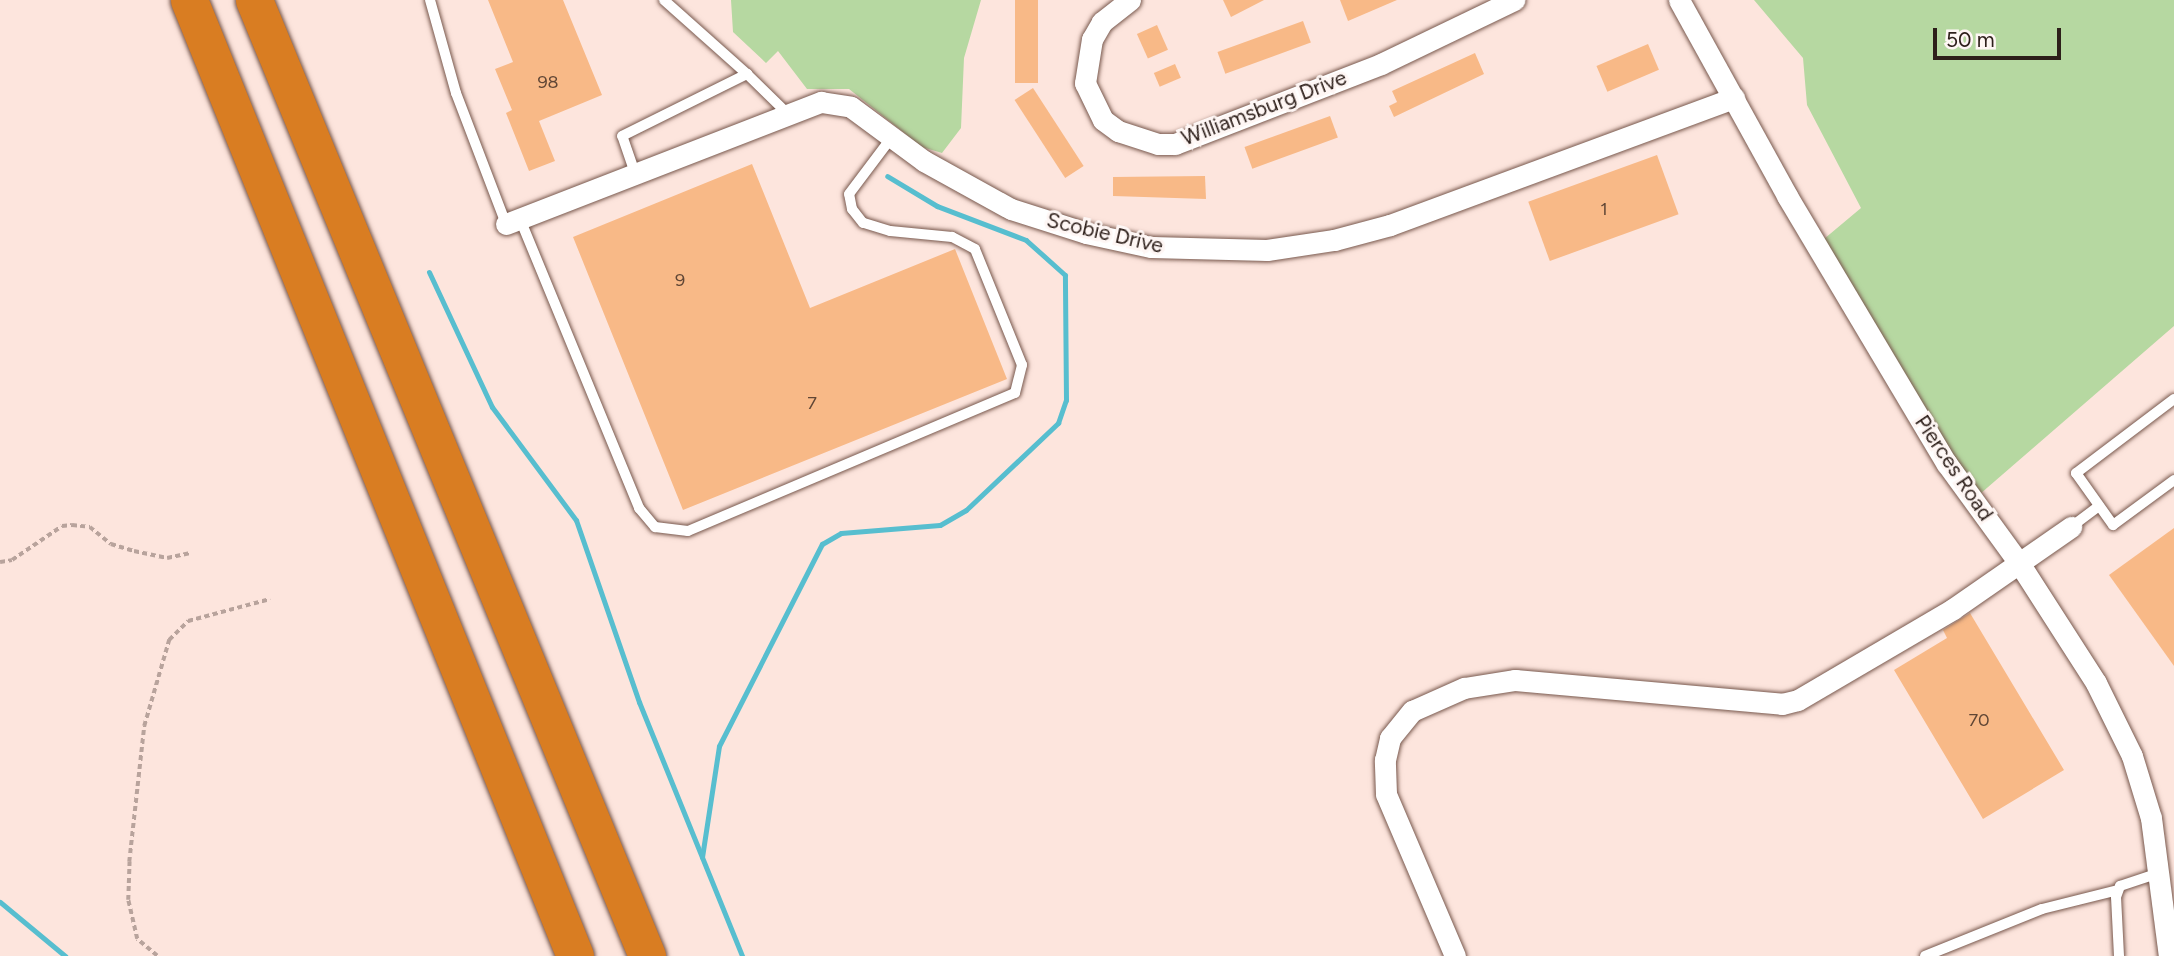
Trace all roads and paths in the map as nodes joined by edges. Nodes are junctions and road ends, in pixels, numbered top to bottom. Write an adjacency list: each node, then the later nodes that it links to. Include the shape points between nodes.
1 (189, 0): 25 (highway)
2 (254, 0): 26 (highway)
3 (430, 0): 13 (lane, via 456,93)
4 (664, 0): 8 (lane)
5 (1130, 0): 6 (street, Williamsburg Drive, via 1102,22 1092,39 1085,83 1104,120 1118,131 1158,144 1175,144 1381,64)
6 (1514, 0)
7 (1679, 0): 9 (street, Pierces Road)
8 (747, 74): 10 (lane); 12 (lane, via 622,136)
9 (1734, 99): 11 (street, Scobie Drive, via 1390,225 1334,240 1253,250 1152,247 1086,233 980,194); 20 (street, Pierces Road, via 1947,464)
10 (786, 112): 11 (street, Scobie Drive, via 806,104 835,103 851,107); 12 (street, Scobie Drive)
11 (892, 138): 13 (lane, via 849,194 852,209 863,223 890,231 952,237 975,249 1022,365 1015,393 688,531 655,527 639,508)
12 (635, 173): 13 (street, Scobie Drive)
13 (513, 222)
14 (2174, 398): 16 (lane, via 2076,473)
15 (2174, 481): 16 (lane, via 2113,525)
16 (2099, 506): 17 (lane)
17 (2071, 527): 20 (street)
18 (191, 553): 19 (path, via 167,558 134,551 111,544 90,527 72,525 62,526 12,560)
19 (0, 562)
20 (2021, 566): 22 (street, Pierces Road, via 2095,683 2132,756 2151,818); 27 (street, via 1815,692 1782,704 1515,680 1464,688 1412,711 1390,738 1386,793)
21 (270, 599): 24 (path, via 188,621 169,640 144,726 129,862 128,901 137,939)
22 (2159, 873): 23 (lane); 30 (street, Pierces Road)
23 (2118, 890): 28 (lane, via 2042,909); 29 (lane)
24 (157, 956)
25 (575, 956)
26 (648, 956)
27 (1455, 956)
28 (1925, 956)
29 (2119, 956)
30 (2169, 956)

